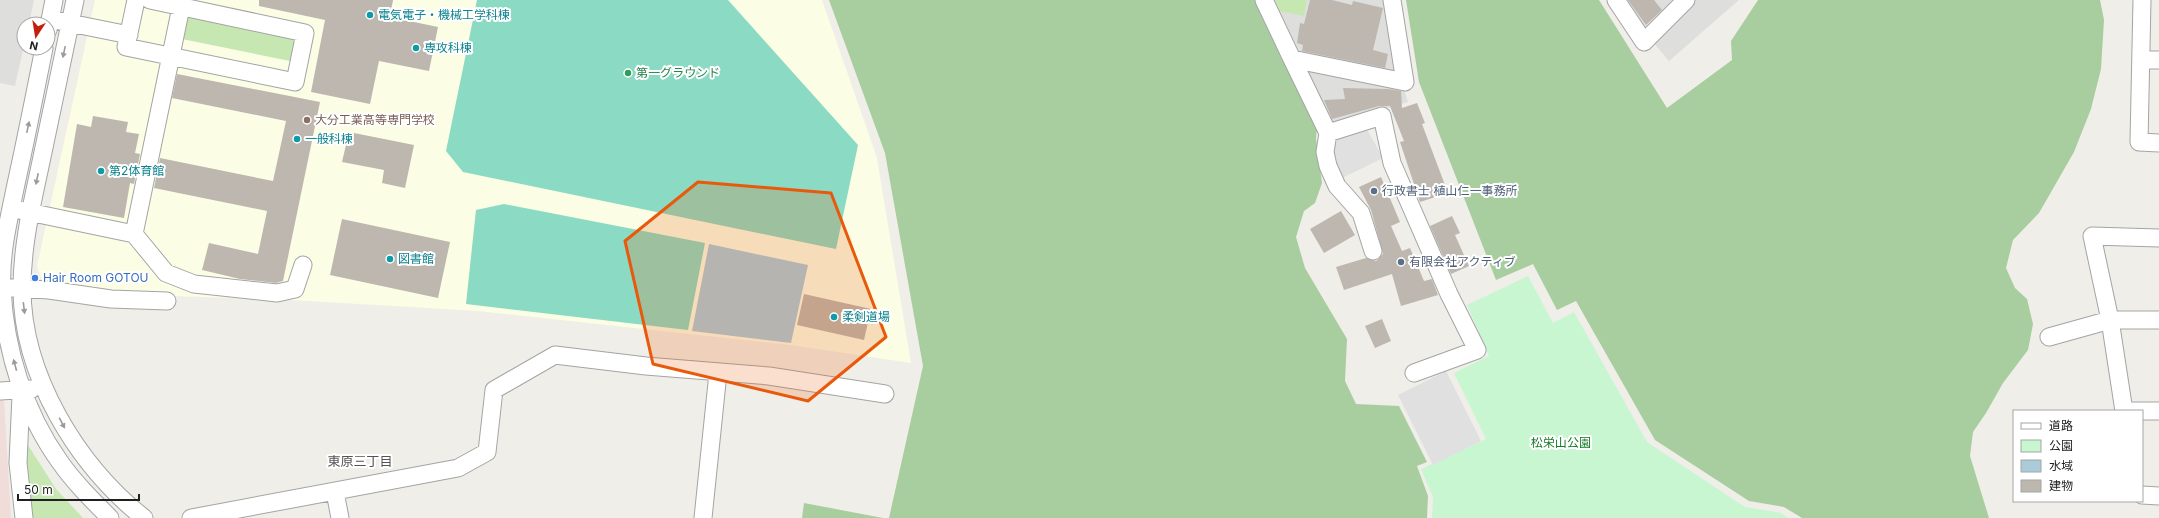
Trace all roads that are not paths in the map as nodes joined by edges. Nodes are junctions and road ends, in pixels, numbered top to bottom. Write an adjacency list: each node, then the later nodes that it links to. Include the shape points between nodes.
1 (54, 0): 11 (street)
2 (75, 0): 12 (street)
3 (136, 0): 14 (street)
4 (150, 0): 10 (street)
5 (1264, 0): 17 (street)
6 (1392, 0): 17 (street, via 1404,82)
7 (1616, 0): 8 (street, via 1644,42)
8 (1686, 0)
9 (2142, 0): 18 (street)
10 (181, 7): 16 (street); 16 (street, via 305,33 295,82)
11 (51, 16)
12 (70, 23): 13 (street); 14 (street); 23 (street, one-way to 23)
13 (56, 24)
14 (129, 35): 16 (street, via 126,47)
15 (42, 56): 22 (street, one-way to 15)
16 (171, 56): 25 (street)
17 (1292, 59): 20 (street)
18 (2141, 60): 19 (street); 21 (street, via 2139,142)
19 (2159, 60)
20 (1328, 133): 27 (street, via 1325,152 1328,166 1337,186 1361,213); 36 (street, via 1382,116 1392,162 1449,294 1477,350)
21 (2159, 143)
22 (11, 209): 23 (street); 24 (street)
23 (30, 212): 25 (street); 30 (street, via 25,236)
24 (3, 234): 29 (street)
25 (134, 234): 28 (street, via 166,273 194,284 277,293 295,289)
26 (2159, 238): 32 (street, via 2092,236)
27 (1373, 251)
28 (303, 265)
29 (2, 288): 30 (street); 38 (street, one-way to 29, via 8,340)
30 (22, 289): 31 (street, via 49,290 111,299); 37 (street, one-way to 37, via 28,341)
31 (167, 301)
32 (2110, 320): 33 (street); 34 (street); 41 (street)
33 (2159, 320)
34 (2049, 337)
35 (718, 373): 40 (street, via 769,376); 44 (street, via 555,355 494,390 487,452 458,468); 52 (street)
36 (1414, 373)
37 (44, 388): 38 (street); 49 (street, one-way to 49, via 77,449 124,503)
38 (22, 389): 39 (street); 47 (street, via 18,463); 48 (street, via 32,415 59,461 82,490)
39 (0, 391)
40 (885, 394)
41 (2124, 410)
42 (2143, 411): 43 (street)
43 (2159, 411)
44 (335, 492): 50 (street); 51 (street)
45 (2143, 495): 46 (street)
46 (2159, 496)
47 (24, 518)
48 (110, 518)
49 (144, 518)
50 (191, 518)
51 (340, 518)
52 (703, 518)

